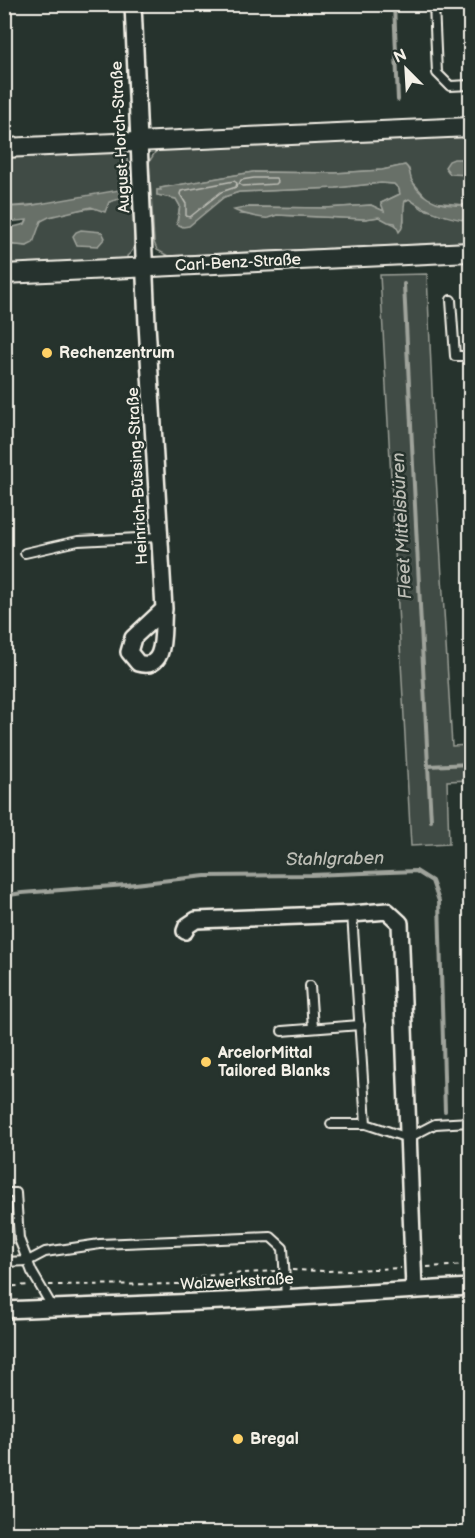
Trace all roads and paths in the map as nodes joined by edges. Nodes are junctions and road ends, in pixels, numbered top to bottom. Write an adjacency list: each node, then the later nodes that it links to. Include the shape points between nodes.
1 (133, 4): 5 (street, August-Horch-Straße)
2 (434, 4): 3 (lane, via 437,73 450,86)
3 (471, 85)
4 (471, 127): 5 (street)
5 (140, 142): 6 (street); 8 (street, August-Horch-Straße)
6 (4, 148)
7 (471, 252): 8 (street, Carl-Benz-Straße)
8 (145, 268): 9 (street, Carl-Benz-Straße); 12 (street, Heinrich-Büssing-Straße)
9 (4, 274)
10 (451, 300): 11 (lane, via 455,356)
11 (471, 356)
12 (159, 537): 13 (lane, via 78,541); 14 (street, Heinrich-Büssing-Straße)
13 (25, 553)
14 (164, 609)
15 (352, 914): 16 (street, via 196,920); 18 (lane); 24 (street, via 387,911 400,923)
16 (185, 931)
17 (310, 986): 19 (lane)
18 (360, 1025): 19 (lane); 23 (lane)
19 (312, 1029): 20 (lane)
20 (282, 1030)
21 (471, 1122): 24 (lane, via 435,1124)
22 (331, 1124): 23 (lane)
23 (366, 1124): 24 (lane)
24 (408, 1138): 29 (street)
25 (4, 1193): 26 (lane, via 16,1193 19,1239)
26 (27, 1261): 27 (lane); 30 (lane, via 45,1252 100,1244 271,1237 283,1248); 31 (lane)
27 (4, 1262)
28 (471, 1265): 29 (path)
29 (414, 1268): 30 (path); 34 (street)
30 (285, 1270): 31 (path, via 201,1276 188,1284); 35 (lane)
31 (39, 1285): 32 (path); 36 (lane)
32 (4, 1287)
33 (471, 1287): 34 (street, Walzwerkstraße)
34 (414, 1289): 35 (street, Walzwerkstraße)
35 (286, 1298): 36 (street, Walzwerkstraße)
36 (52, 1308): 37 (street, Walzwerkstraße)
37 (4, 1310)

